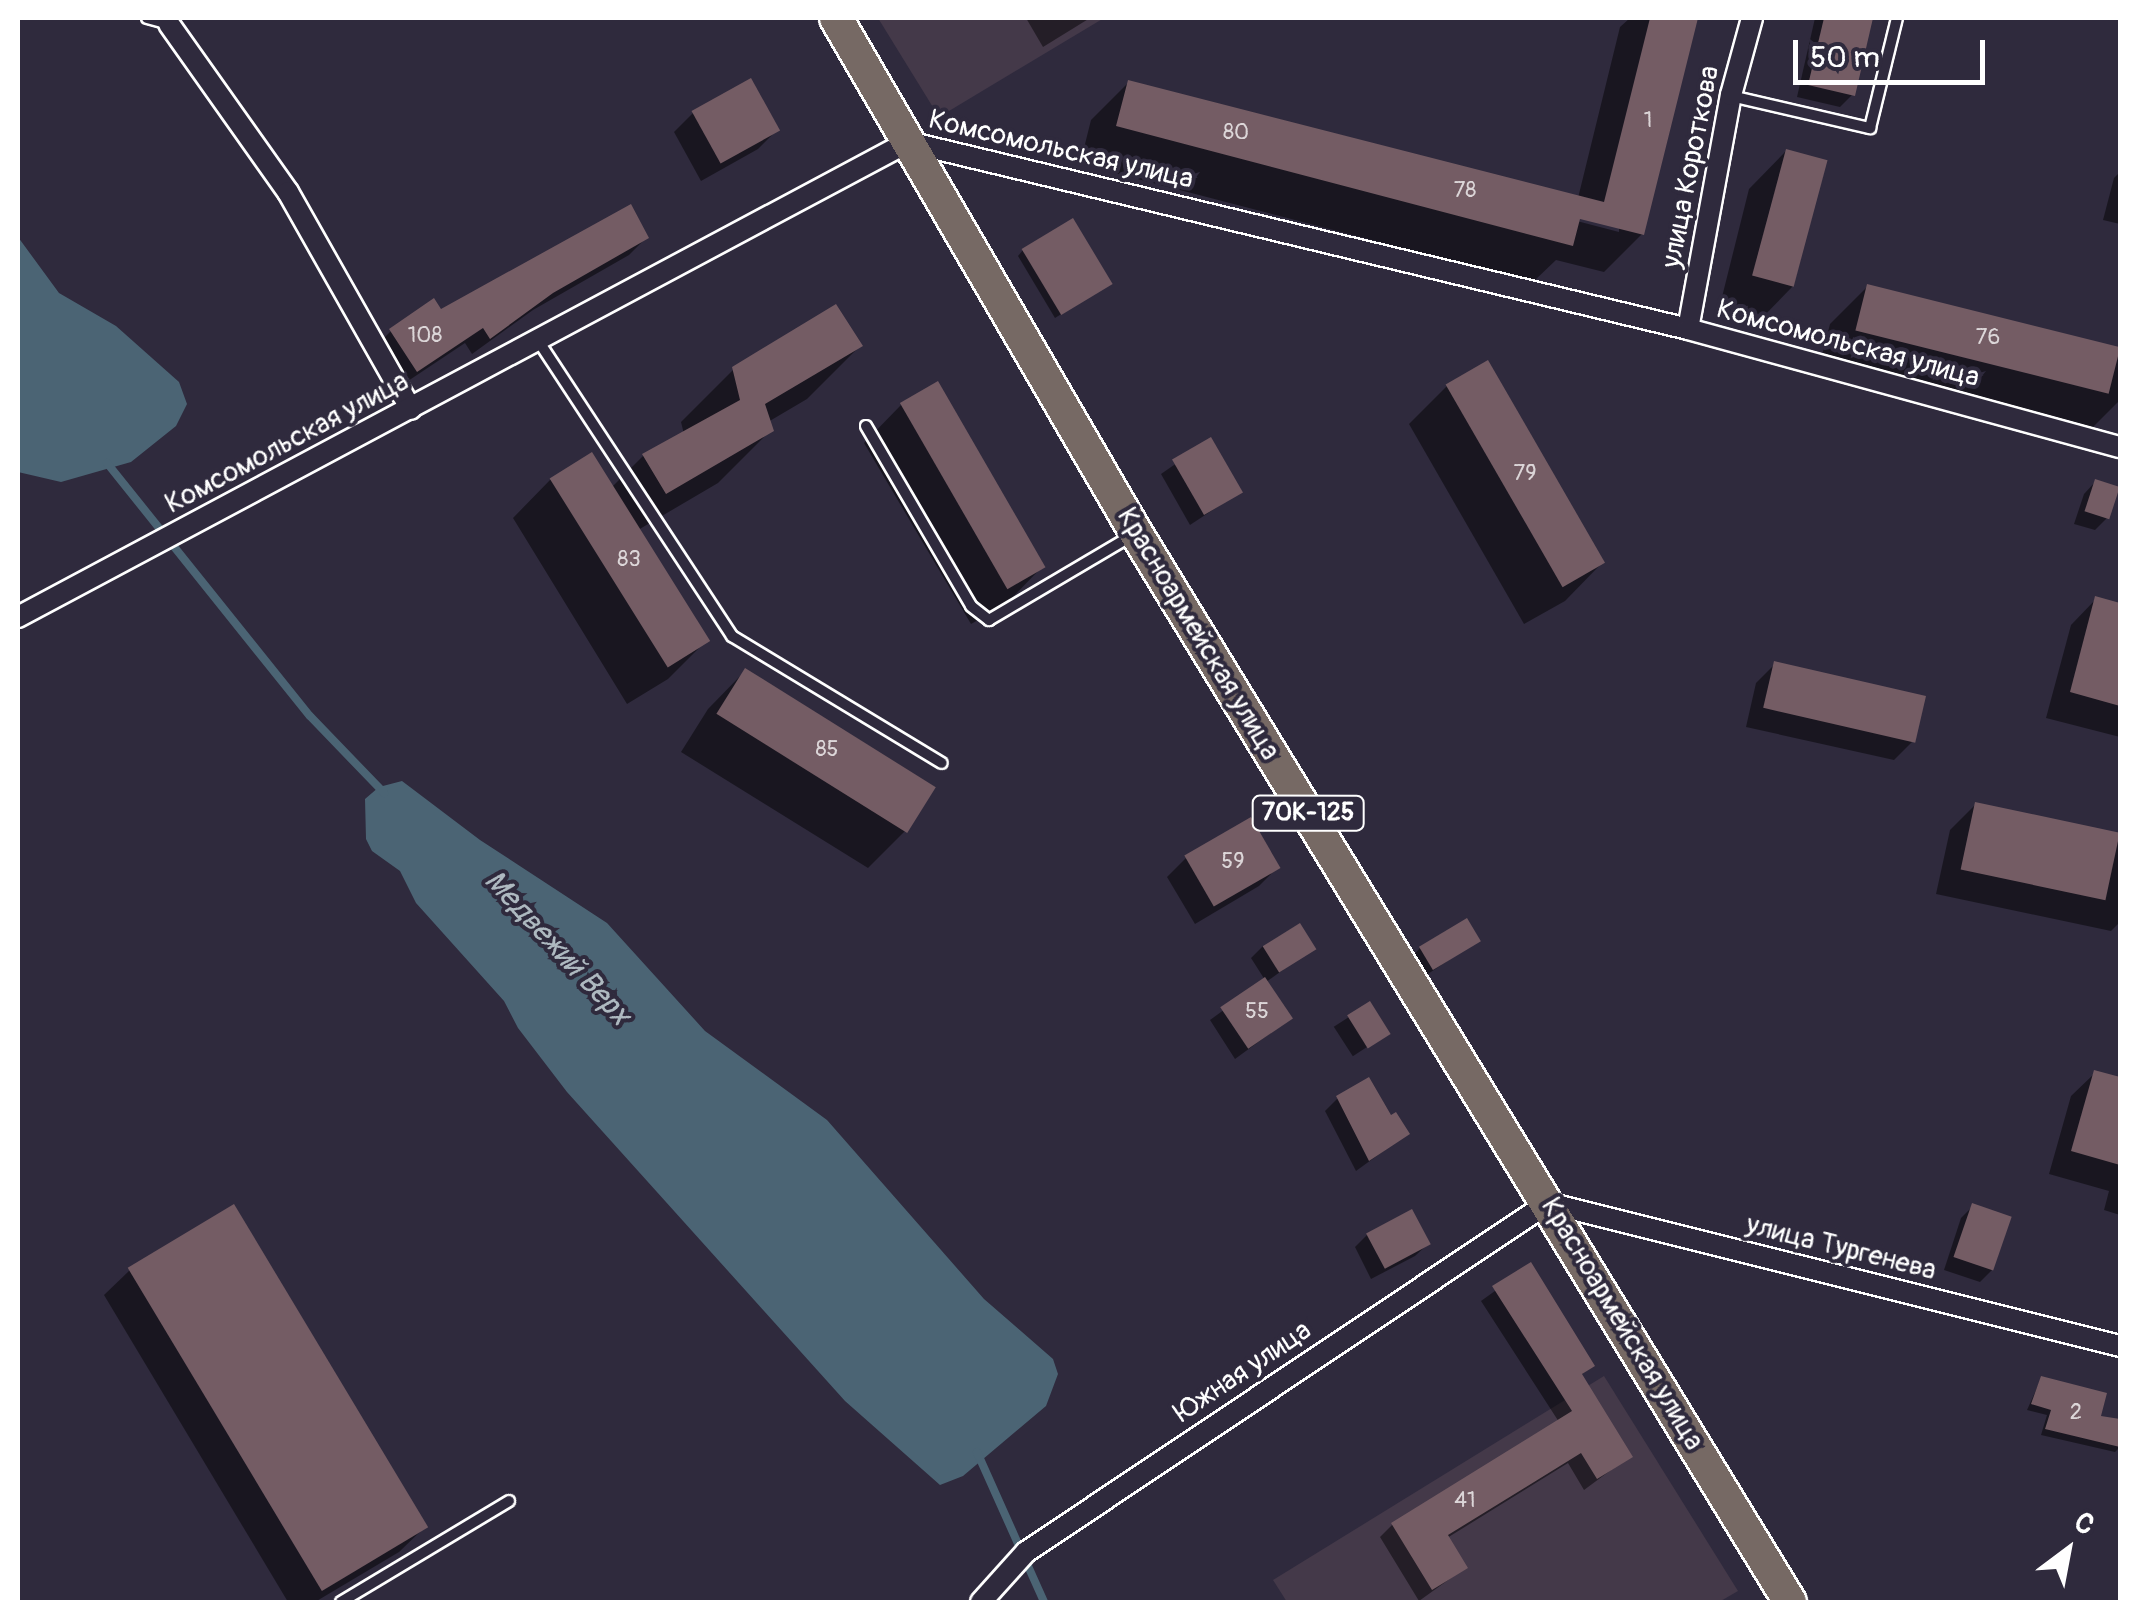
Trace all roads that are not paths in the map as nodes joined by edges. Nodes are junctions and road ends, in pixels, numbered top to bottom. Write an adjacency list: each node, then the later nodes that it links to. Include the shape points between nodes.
1 (147, 18): 5 (lane)
2 (836, 18): 7 (main road, Красноармейская улица / 70К-125)
3 (1752, 18): 6 (street, улица Короткова)
4 (1896, 18): 6 (lane, via 1870,128)
5 (168, 24): 10 (street, via 288,192)
6 (1730, 96): 8 (street, улица Короткова)
7 (908, 142): 8 (street, Комсомольская улица); 9 (street, Комсомольская улица); 13 (main road, Красноармейская улица / 70К-125)
8 (1688, 329): 12 (street, Комсомольская улица)
9 (539, 342): 10 (street, Комсомольская улица); 15 (lane, via 732,636)
10 (411, 409): 14 (street, Комсомольская улица)
11 (866, 426): 13 (lane, via 972,606 989,620)
12 (2120, 447)
13 (1136, 533): 16 (main road, Красноармейская улица / 70К-125)
14 (18, 617)
15 (942, 762)
16 (1548, 1202): 17 (street, улица Тургенева); 20 (street, Южная улица, via 1026,1552); 21 (main road, Красноармейская улица / 70К-125)
17 (2120, 1346)
18 (509, 1501): 19 (lane)
19 (340, 1602)
20 (980, 1602)
21 (1790, 1602)

